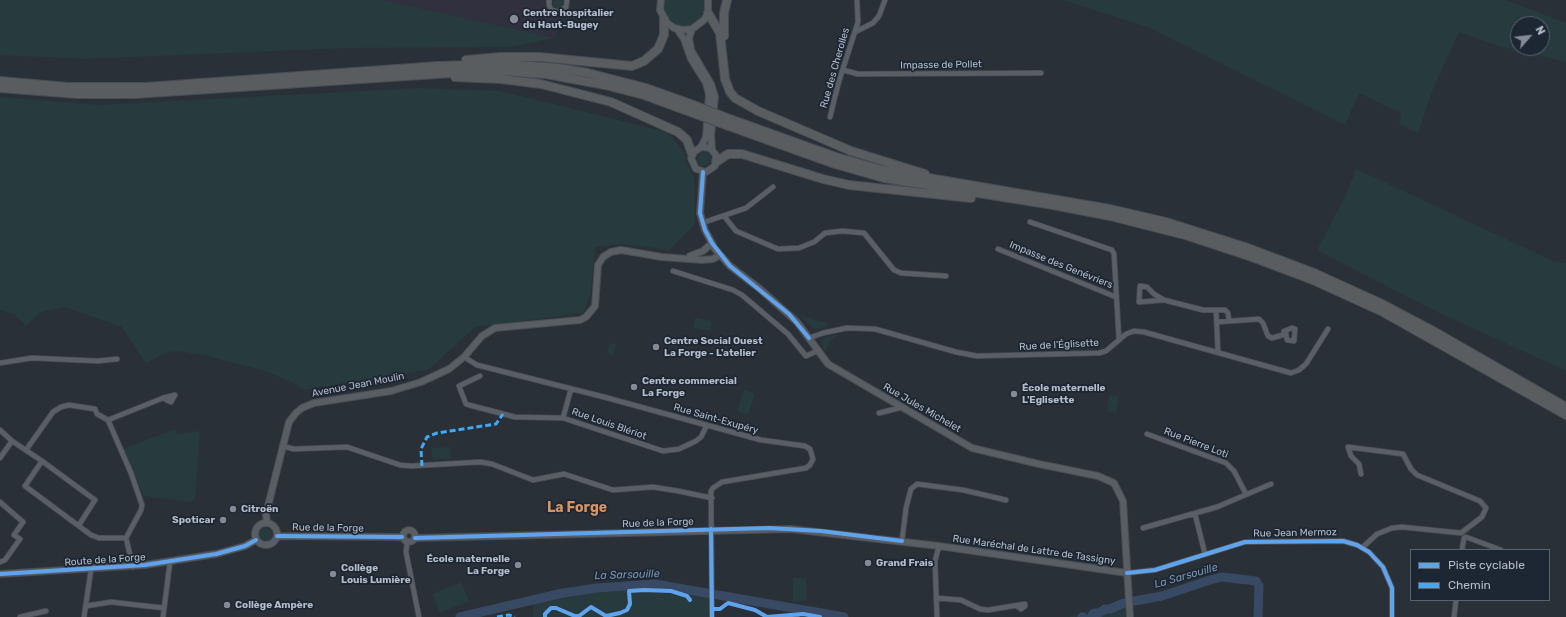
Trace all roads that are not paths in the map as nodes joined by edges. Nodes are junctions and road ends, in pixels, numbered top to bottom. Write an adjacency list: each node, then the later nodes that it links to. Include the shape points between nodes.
1 (549, 0): 2 (street, via 550,8 556,12 565,9)
2 (567, 0)
3 (661, 0): 9 (main road, via 660,10)
4 (708, 0): 8 (main road)
5 (727, 0): 13 (highway)
6 (857, 0): 12 (street, Rue des Cherolles, via 858,22)
7 (886, 0): 12 (street, via 873,23)
8 (708, 13): 11 (main road, via 704,20); 13 (highway, via 720,33)
9 (664, 19): 10 (main road); 14 (highway, via 664,34 658,49 647,59 632,66 558,58 500,57)
10 (677, 29): 11 (main road); 23 (main road, via 706,83 709,94 706,137)
11 (692, 29): 24 (main road, via 689,38 692,50 711,84 714,97)
12 (855, 32): 15 (street, Rue des Cherolles)
13 (722, 55): 28 (highway, via 728,88 733,96 744,104 851,151)
14 (384, 70): 18 (highway, via 113,88); 20 (highway, via 475,64 558,68 620,81)
15 (843, 70): 16 (street, Impasse de Pollet, via 858,74); 21 (street, Rue des Cherolles)
16 (1041, 73)
17 (406, 76): 19 (highway, via 114,95); 20 (highway, via 486,71 552,75 585,80); 25 (highway, via 508,80 586,94 673,128 685,138)
18 (0, 81)
19 (0, 88)
20 (696, 110): 22 (highway, bridge)
21 (830, 117)
22 (726, 121): 28 (highway, via 868,166); 30 (highway, via 829,162 884,178)
23 (701, 147): 24 (main road); 25 (main road)
24 (712, 150): 26 (main road)
25 (692, 154): 27 (main road, via 693,166)
26 (716, 162): 27 (main road, via 710,170); 30 (highway, via 728,154 742,154 823,179 849,184)
27 (703, 172): 33 (main road, Rue Jules Michelet, via 700,213)
28 (960, 184): 55 (highway, via 1110,208 1245,246 1380,303)
29 (773, 187): 31 (street, via 746,208)
30 (1053, 205): 55 (highway, via 1159,228 1272,264 1381,311)
31 (724, 216): 33 (street); 39 (street, via 736,231 778,249 799,248 814,242 825,233 864,233 894,270 901,273)
32 (1030, 222): 40 (street, Impasse des Genévriers, via 1112,250)
33 (702, 223): 34 (main road, Rue Jules Michelet)
34 (712, 243): 36 (main road, Rue Jules Michelet); 37 (main road, Avenue Jean Moulin, via 697,255)
35 (998, 249): 40 (street, Impasse des Genévriers)
36 (720, 254): 37 (main road, Avenue Jean Moulin, via 711,260); 47 (main road, Rue Jules Michelet, via 730,266 788,314)
37 (687, 257): 51 (main road, Avenue Jean Moulin, via 662,257 621,250 611,252 600,262 596,304 586,317 573,321 495,328 482,336)
38 (673, 271): 49 (street, via 742,294 788,334 806,356)
39 (946, 276)
40 (1116, 297): 48 (street, Impasse des Genévriers)
41 (1164, 300): 41 (street, via 1139,302 1140,286 1147,288); 42 (street, via 1203,310)
42 (1216, 310): 43 (street, via 1225,310); 44 (street)
43 (1229, 321): 44 (street); 46 (street, via 1259,319 1268,336 1272,338)
44 (1217, 322): 50 (street)
45 (1328, 329): 50 (street, Rue de l'Églisette, via 1306,364 1295,372)
46 (1286, 334)
47 (809, 338): 48 (street, Rue de l'Églisette, via 847,328 875,329 978,356 1099,353 1106,351); 49 (main road, Rue Jules Michelet)
48 (1119, 340): 50 (street, Rue de l'Églisette, via 1134,331 1144,332)
49 (817, 351): 59 (main road, Rue Jules Michelet, via 824,361 836,370)
50 (1218, 352)
51 (464, 357): 56 (street, Rue Saint-Exupéry, via 477,365); 70 (main road, Avenue Jean Moulin, via 443,373 413,385 308,405 296,413 289,422)
52 (117, 359): 53 (street, via 32,358)
53 (0, 363)
54 (480, 376): 63 (street, Rue Louis Blériot, via 459,386 466,404 515,417)
55 (1513, 381): 58 (highway); 60 (highway); 62 (highway); 65 (highway)
56 (571, 389): 63 (street); 66 (street, Rue Saint-Exupéry)
57 (163, 398): 64 (street)
58 (1566, 403)
59 (903, 407): 61 (street); 102 (main road, Rue Jules Michelet, via 972,448 1098,476 1114,483 1123,501)
60 (1566, 407)
61 (879, 413)
62 (1566, 415)
63 (563, 418): 66 (street, Rue Louis Blériot, via 664,452 680,449 696,441)
64 (108, 420): 71 (street, via 97,414 95,409 69,405 61,407 53,412); 88 (street, via 142,505)
65 (1566, 421)
66 (707, 425): 77 (street, Rue Saint-Exupéry, via 761,440 805,446 811,451 813,459 806,468 719,483 712,489)
67 (0, 430): 69 (street)
68 (1148, 434): 76 (street, Rue Pierre Loti, via 1226,463 1234,471)
69 (12, 441): 71 (street); 72 (street)
70 (282, 446): 77 (street, via 294,449 347,447 400,465 411,466 480,462 533,480 564,474 613,490 653,487); 81 (main road, Avenue Jean Moulin, via 266,514)
71 (26, 450): 73 (street)
72 (0, 458)
73 (42, 461): 82 (street, via 25,486); 82 (street, via 95,500)
74 (1361, 474): 85 (street, via 1359,464 1350,456 1348,447 1403,454 1417,475 1483,503 1486,508 1484,514)
75 (1271, 484): 76 (street)
76 (1246, 494): 80 (street)
77 (712, 498): 84 (street, Rue Saint-Exupéry)
78 (1006, 500): 91 (street, via 963,490 917,484 911,489)
79 (0, 502): 98 (street, via 23,522 14,536 20,539 5,560)
80 (1195, 514): 83 (street); 97 (street)
81 (267, 523): 86 (main road, via 275,529); 90 (main road, via 255,530)
82 (78, 525): 88 (street, via 98,538)
83 (1143, 528)
84 (711, 529): 89 (main road, Rue de la Forge); 91 (main road, Rue de la Forge, via 791,528); 115 (street, Rue Saint-Exupéry)
85 (1464, 535): 94 (street, via 1392,528 1377,534); 95 (street); 96 (street)
86 (277, 536): 87 (main road, Rue de la Forge); 90 (main road, via 268,546 261,545)
87 (402, 537): 89 (main road, via 408,530 414,532); 92 (main road)
88 (126, 538): 100 (street)
89 (415, 538): 92 (main road)
90 (256, 540): 99 (main road, Route de la Forge, via 245,546 216,554)
91 (902, 541): 93 (main road, Rue de la Forge)
92 (407, 542): 114 (street, via 406,552)
93 (939, 546): 102 (main road, Rue Maréchal de Lattre de Tassigny); 104 (street, via 935,561)
94 (1362, 548): 97 (street, Rue Jean Mermoz, via 1334,540 1245,542); 120 (street, Rue Jean Mermoz, via 1379,562 1388,576 1393,596)
95 (1462, 549)
96 (1499, 549)
97 (1205, 554): 102 (street, Rue Jean Mermoz, via 1155,570)
98 (0, 562)
99 (170, 562): 100 (main road, Route de la Forge); 108 (street)
100 (133, 566): 101 (main road, Route de la Forge)
101 (91, 570): 103 (main road, Route de la Forge); 106 (street)
102 (1127, 573): 119 (main road, Rue Jules Michelet)
103 (0, 574)
104 (936, 598): 107 (street, via 961,600 988,610); 118 (street)
105 (1456, 601): 121 (street)
106 (86, 606): 108 (street, via 112,602); 112 (street)
107 (1017, 606)
108 (164, 608): 113 (street)
109 (46, 611): 110 (street)
110 (31, 616): 111 (street)
111 (20, 617)
112 (84, 617)
113 (163, 617)
114 (419, 617)
115 (712, 617)
116 (789, 617): 117 (street)
117 (797, 617)
118 (937, 617)
119 (1130, 617)
120 (1392, 617)
121 (1454, 617)

